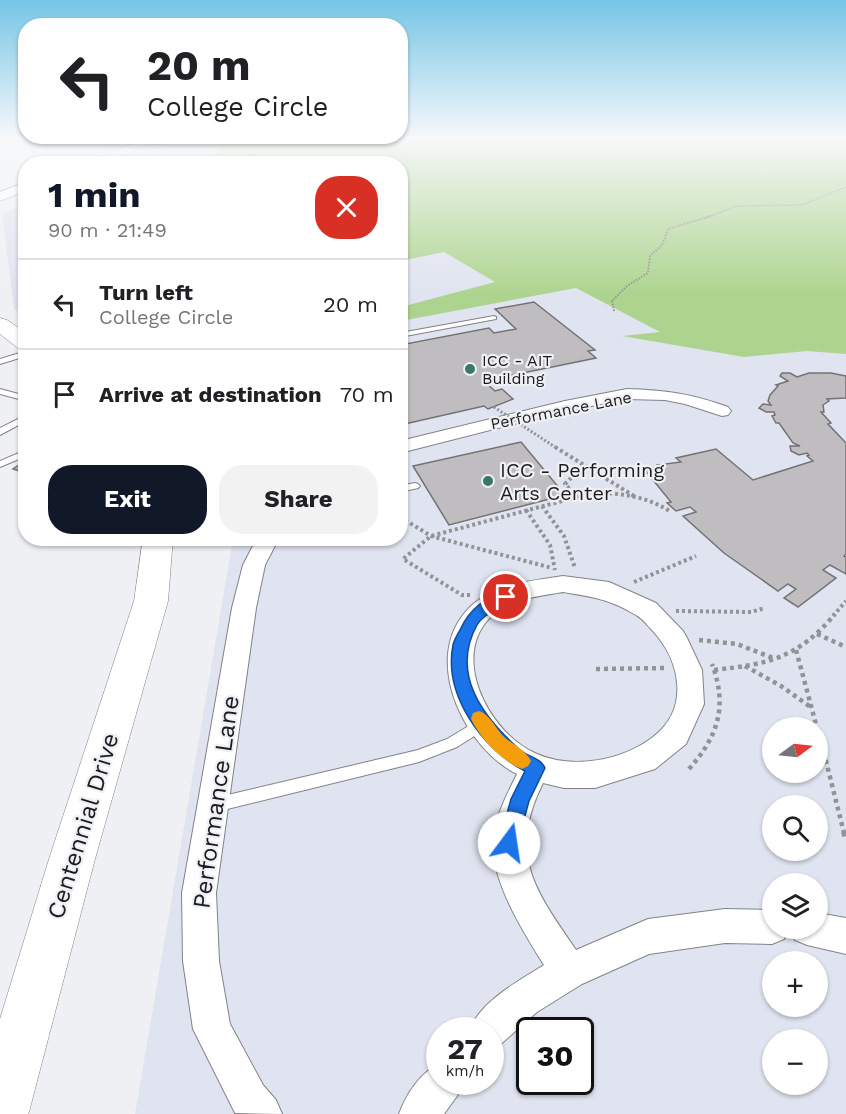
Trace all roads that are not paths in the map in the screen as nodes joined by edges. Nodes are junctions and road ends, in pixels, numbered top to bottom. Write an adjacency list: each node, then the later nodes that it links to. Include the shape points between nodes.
1 (14, 191): 2 (main road)
2 (0, 197)
3 (494, 318): 5 (lane)
4 (0, 324): 6 (main road)
5 (408, 334)
6 (18, 337)
7 (18, 356): 8 (lane)
8 (0, 362)
9 (0, 391): 10 (lane)
10 (18, 397)
11 (722, 411): 14 (street, Performance Lane, via 689,399 627,394)
12 (18, 422): 13 (lane)
13 (0, 432)
14 (408, 445)
15 (18, 456): 16 (lane)
16 (0, 464)
17 (415, 486): 18 (lane)
18 (408, 487)
19 (157, 546): 30 (main road, Centennial Drive, via 151,601)
20 (264, 546): 23 (street, Performance Lane, via 254,565 244,608)
21 (482, 724): 22 (street, via 516,758); 22 (street, via 463,689 461,644 473,619 489,605 532,588 582,584 623,595 655,615 681,650 705,662 680,730 656,755 594,774 555,773); 23 (lane, via 452,743 419,756)
22 (536, 768): 27 (street, via 520,799 509,843 518,882)
23 (214, 806): 29 (street, Performance Lane, via 199,893 201,961 212,1029)
24 (762, 927): 27 (street, via 725,926 648,937)
25 (828, 932): 26 (street)
26 (846, 936)
27 (569, 971): 28 (street, via 524,999)
28 (504, 1017)
29 (264, 1109)
30 (0, 1112)

